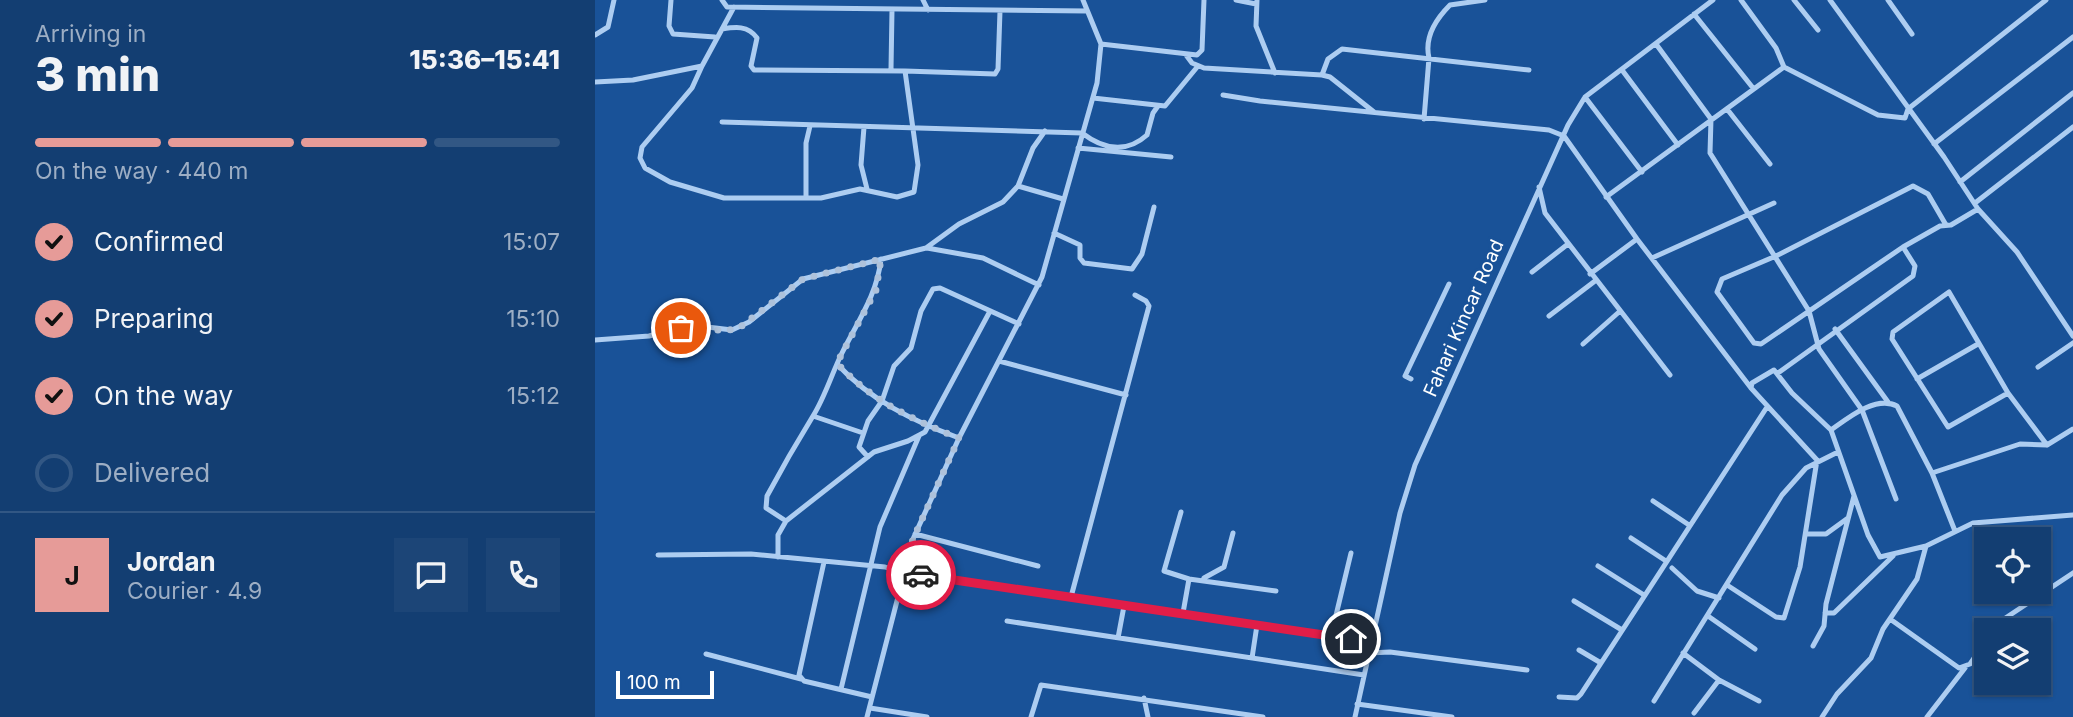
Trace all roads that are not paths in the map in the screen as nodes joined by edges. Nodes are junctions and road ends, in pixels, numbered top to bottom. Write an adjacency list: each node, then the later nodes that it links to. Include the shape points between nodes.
1 (614, 0): 29 (street, via 608,27)
2 (671, 0): 30 (street, via 669,26 673,34)
3 (722, 0): 19 (street, via 724,6)
4 (843, 0): 20 (street)
5 (923, 0): 22 (street)
6 (1083, 0): 24 (street)
7 (1204, 0): 34 (street, via 1202,50)
8 (1237, 0): 17 (street)
9 (1445, 0): 18 (street)
10 (1485, 0): 18 (street)
11 (1713, 0): 25 (street, Fahari Kincar Road)
12 (1741, 0): 38 (street, via 1776,48)
13 (1794, 0): 27 (street)
14 (1830, 0): 52 (street)
15 (1888, 0): 28 (street)
16 (2046, 0): 52 (street)
17 (1256, 2): 43 (street, via 1256,26)
18 (1454, 4): 35 (street, via 1431,32)
19 (734, 7): 20 (street); 26 (street)
20 (845, 9): 21 (street)
21 (892, 10): 22 (street); 39 (street)
22 (928, 10): 23 (street)
23 (1000, 11): 24 (street); 42 (street, via 995,74)
24 (1087, 11): 32 (street)
25 (1695, 14): 33 (street, Fahari Kincar Road); 46 (street)
26 (722, 29): 30 (street); 39 (street, via 741,27 754,34 754,70)
27 (1818, 30)
28 (1912, 34)
29 (595, 35)
30 (715, 37): 36 (street)
31 (2073, 37): 65 (street)
32 (1101, 44): 34 (street); 50 (street)
33 (1656, 44): 41 (street, Fahari Kincar Road); 56 (street)
34 (1186, 55): 37 (street)
35 (1429, 58): 40 (street); 44 (street, via 1342,49 1328,59); 55 (street)
36 (702, 66): 45 (street, via 633,80); 75 (street, via 692,88 642,147 641,164 670,182 724,198)
37 (1198, 66): 43 (street); 51 (street, via 1170,103)
38 (1784, 67): 46 (street); 52 (street, via 1878,115 1905,118)
39 (891, 69): 42 (street)
40 (1529, 70)
41 (1622, 70): 49 (street, Fahari Kincar Road); 66 (street)
42 (905, 71): 61 (street)
43 (1275, 73): 44 (street)
44 (1322, 75): 54 (street)
45 (595, 82)
46 (1753, 88): 53 (street)
47 (2073, 93): 71 (street)
48 (1223, 94): 54 (street)
49 (1585, 97): 64 (street, Fahari Kincar Road); 70 (street)
50 (1093, 98): 51 (street); 63 (street)
51 (1158, 106): 63 (street, via 1147,135 1127,147 1105,146)
52 (1907, 108): 65 (street)
53 (1727, 109): 56 (street); 69 (street)
54 (1374, 112): 55 (street)
55 (1424, 119): 64 (street, via 1549,130)
56 (1711, 119): 66 (street); 81 (street, via 1710,153)
57 (722, 122): 58 (street)
58 (810, 126): 59 (street); 75 (street)
59 (864, 127): 61 (street); 74 (street, via 861,165)
60 (2073, 127): 79 (street)
61 (911, 128): 62 (street); 74 (street, via 918,165 914,192 897,197)
62 (1045, 131): 63 (street); 72 (street)
63 (1082, 133): 67 (street)
64 (1564, 136): 73 (street, Fahari Kincar Road); 76 (street)
65 (1934, 144): 71 (street)
66 (1678, 145): 70 (street)
67 (1078, 148): 68 (street); 77 (street)
68 (1171, 158)
69 (1770, 164)
70 (1642, 172): 76 (street)
71 (1960, 182): 79 (street)
72 (1018, 186): 77 (street); 87 (street, via 1003,202 958,224)
73 (1539, 187): 85 (street, via 1545,213); 180 (street, Fahari Kincar Road, via 1415,465)
74 (866, 189): 75 (street, via 834,197)
75 (806, 197)
76 (1606, 197): 84 (street)
77 (1063, 199): 83 (street)
78 (1774, 203): 81 (street)
79 (1976, 206): 82 (street); 103 (street, via 2017,252)
80 (1154, 207): 83 (street, via 1142,254 1132,269 1084,263 1080,245)
81 (1748, 213): 88 (street); 89 (street)
82 (1946, 225): 86 (street); 88 (street, via 1928,194 1913,186)
83 (1054, 233): 95 (street)
84 (1637, 239): 89 (street); 92 (street)
85 (1568, 244): 91 (street); 92 (street)
86 (1903, 247): 97 (street); 102 (street, via 1915,267 1913,276)
87 (926, 248): 90 (street); 95 (street, via 982,258)
88 (1776, 257): 97 (street); 97 (street, via 1722,279 1717,292 1754,343 1773,338)
89 (1652, 258): 116 (street)
90 (881, 259): 104 (street, via 803,279 732,330 691,325 649,336); 110 (street, via 876,290)
91 (1532, 272)
92 (1590, 274): 93 (street)
93 (1595, 281): 98 (street); 100 (street)
94 (1449, 284): 114 (street, via 1405,376)
95 (1039, 285): 101 (street)
96 (1135, 295): 118 (street, via 1149,306)
97 (1809, 311): 106 (street)
98 (1619, 312): 105 (street); 113 (street)
99 (989, 313): 101 (street); 119 (street, via 940,288 933,289 921,311 911,348 894,366); 124 (street)
100 (1549, 316)
101 (1019, 324): 109 (street)
102 (1835, 329): 106 (street); 120 (street)
103 (2073, 337)
104 (595, 340)
105 (1583, 344)
106 (1817, 344): 112 (street); 122 (street)
107 (1979, 344): 115 (street); 115 (street, via 1947,292 1893,332 1892,339); 117 (street)
108 (2073, 344): 111 (street)
109 (999, 361): 118 (street); 129 (street)
110 (837, 363): 119 (street); 123 (street)
111 (2038, 367)
112 (1778, 373): 116 (street, via 1772,370); 126 (street)
113 (1670, 375)
114 (1411, 379)
115 (1917, 379): 117 (street, via 1948,427)
116 (1751, 388): 121 (street)
117 (2008, 393): 130 (street)
118 (1126, 396): 166 (street)
119 (882, 401): 124 (street); 127 (street)
120 (1888, 402): 122 (street); 134 (street, via 1897,406)
121 (1767, 407): 133 (street); 142 (street)
122 (1862, 410): 126 (street); 136 (street)
123 (813, 416): 127 (street); 141 (street, via 766,500 766,508)
124 (929, 427): 128 (street); 129 (street)
125 (2073, 429): 130 (street)
126 (1831, 430): 131 (street)
127 (863, 433): 132 (street, via 859,447)
128 (919, 436): 132 (street); 155 (street, via 880,527)
129 (959, 438): 145 (street)
130 (2047, 445): 134 (street, via 2020,444)
131 (1838, 452): 133 (street); 135 (street)
132 (868, 457): 141 (street)
133 (1817, 460): 146 (street); 163 (street, via 1782,495)
134 (1932, 474): 143 (street)
135 (1854, 496): 140 (street); 151 (street, via 1878,555)
136 (1896, 499)
137 (1653, 501): 142 (street)
138 (1181, 512): 161 (street, via 1164,571)
139 (2073, 515): 143 (street, via 1990,520)
140 (1848, 518): 146 (street, via 1826,534); 171 (street)
141 (786, 521): 152 (street, via 778,535)
142 (1689, 525): 153 (street)
143 (1955, 531): 148 (street)
144 (1233, 533): 162 (street, via 1224,567)
145 (915, 534): 156 (street); 159 (street)
146 (1806, 534): 163 (street, via 1784,618)
147 (1631, 538): 153 (street)
148 (1926, 546): 151 (street); 174 (street, via 1917,579)
149 (1351, 553): 178 (street)
150 (658, 555): 152 (street)
151 (1893, 556): 171 (street, via 1844,605)
152 (778, 557): 154 (street)
153 (1666, 561): 165 (street)
154 (824, 562): 155 (street); 193 (street, via 798,670)
155 (873, 566): 159 (street); 195 (street)
156 (1038, 566)
157 (1598, 566): 165 (street)
158 (1672, 568): 167 (street, via 1697,591)
159 (903, 573): 166 (street); 196 (street)
160 (2073, 573): 173 (street)
161 (1189, 579): 162 (street); 170 (street)
162 (1201, 579): 164 (street)
163 (1727, 584): 167 (street)
164 (1276, 591)
165 (1644, 595): 177 (street)
166 (1071, 597): 169 (street)
167 (1719, 598): 172 (street)
168 (1574, 601): 177 (street)
169 (1123, 606): 170 (street); 179 (street)
170 (1183, 613): 176 (street)
171 (1825, 613): 181 (street, via 1824,626)
172 (1707, 616): 182 (street); 185 (street)
173 (2006, 618)
174 (1889, 619): 190 (street, via 1950,665); 212 (street, via 1867,665 1837,694)
175 (1007, 621): 179 (street)
176 (1257, 625): 178 (street); 188 (street)
177 (1622, 630): 189 (street)
178 (1331, 636): 180 (street)
179 (1118, 638): 188 (street)
180 (1371, 642): 184 (street, Fahari Kincar Road)
181 (1813, 646)
182 (1755, 649)
183 (1579, 650): 189 (street)
184 (1369, 653): 191 (street); 192 (street, Fahari Kincar Road)
185 (1683, 653): 194 (street); 199 (street)
186 (706, 654): 193 (street)
187 (1974, 656): 190 (street)
188 (1252, 658): 192 (street)
189 (1601, 663): 197 (street, via 1577,698)
190 (1965, 668): 213 (street)
191 (1527, 670)
192 (1364, 675): 201 (street, Fahari Kincar Road)
193 (801, 678): 195 (street)
194 (1719, 680): 200 (street); 203 (street)
195 (841, 689): 196 (street)
196 (872, 697): 202 (street)
197 (1559, 697)
198 (1145, 698): 207 (street, via 1041,685); 208 (street); 209 (street)
199 (1654, 701)
200 (1759, 701)
201 (1357, 704): 204 (street); 210 (street, Fahari Kincar Road)
202 (870, 708): 205 (street); 206 (street)
203 (1694, 712)
204 (1408, 714): 211 (street)
205 (867, 717)
206 (927, 717)
207 (1031, 717)
208 (1148, 717)
209 (1263, 717)
210 (1355, 717)
211 (1452, 717)
212 (1822, 717)
213 (1927, 717)

